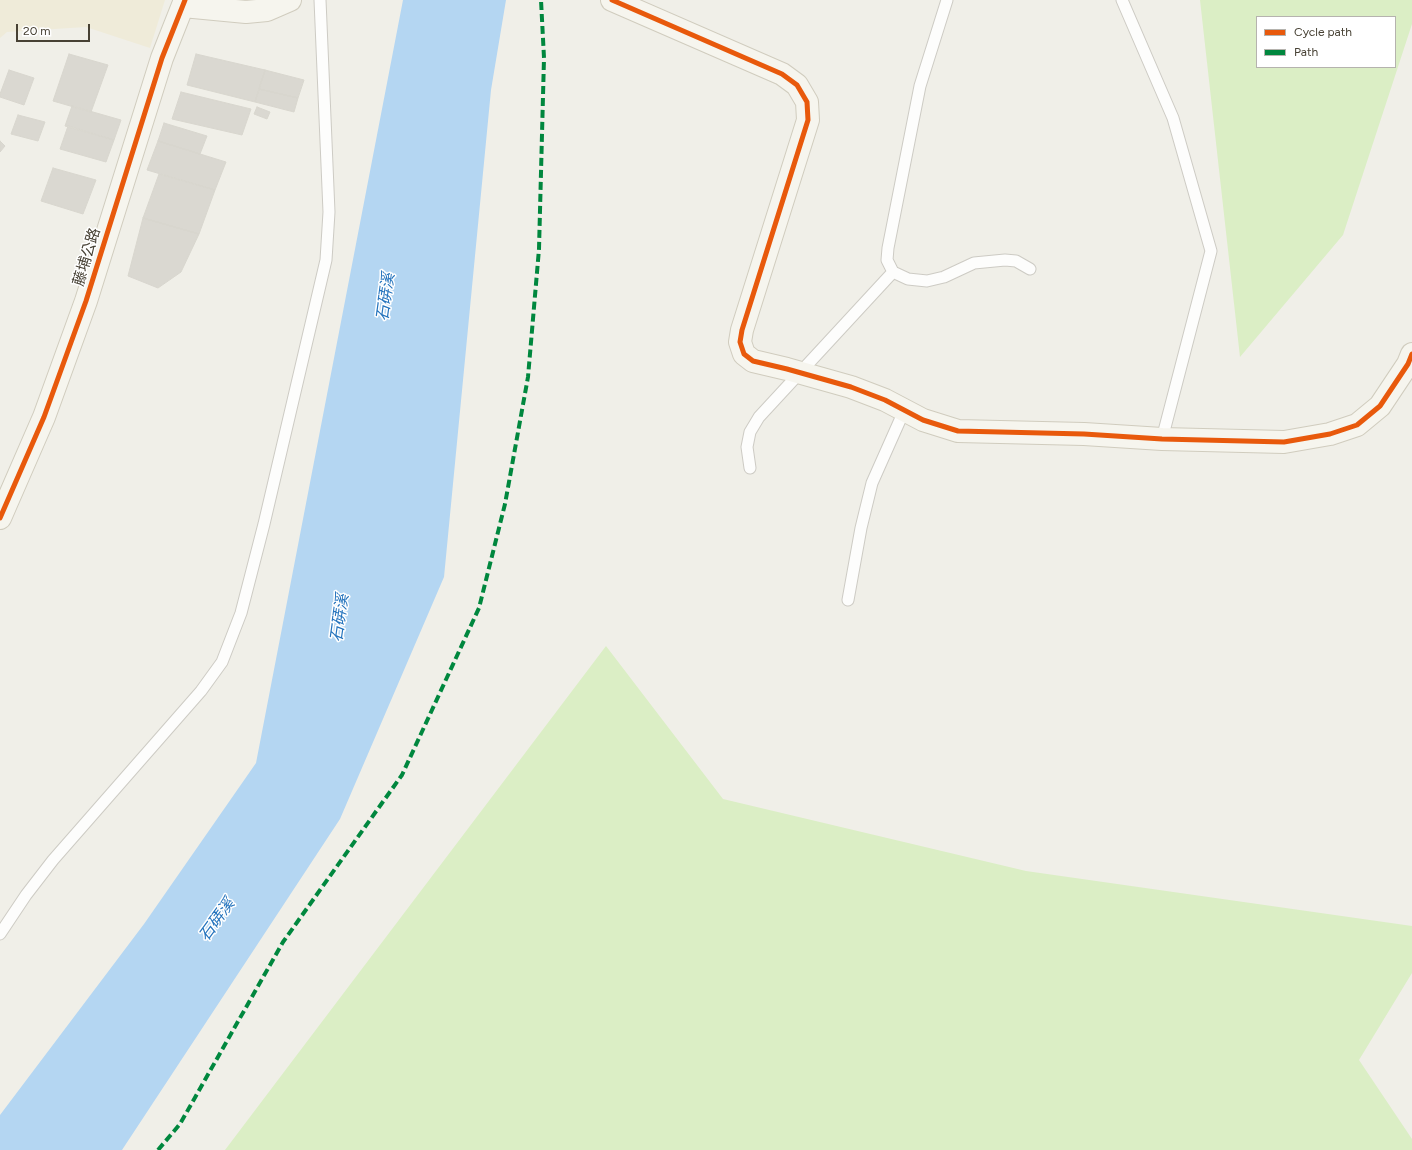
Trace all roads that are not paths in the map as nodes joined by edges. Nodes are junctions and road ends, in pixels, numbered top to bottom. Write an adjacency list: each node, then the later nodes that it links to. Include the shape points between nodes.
1 (290, 0): 6 (street, via 267,10 246,12)
2 (320, 0): 16 (lane, via 329,212 326,260 241,613 222,662 201,690 53,860)
3 (612, 0): 10 (street, via 782,74 797,84 806,102 808,120 740,342 744,354 753,361)
4 (947, 0): 8 (lane, via 920,86 888,248 887,260)
5 (1122, 0): 12 (lane, via 1172,118 1211,251)
6 (184, 3): 14 (street, 藤埔公路, via 162,58 86,300 44,417)
7 (1030, 269): 8 (lane, via 1016,261 974,263 944,277 927,281)
8 (893, 272): 10 (lane)
9 (1412, 354): 12 (street, via 1380,406 1357,425 1330,434 1284,442)
10 (800, 373): 11 (street, via 851,387); 13 (lane, via 759,417 750,432 746,446)
11 (904, 411): 12 (street, via 922,420 958,431); 15 (lane, via 872,483)
12 (1162, 439)
13 (750, 468)
14 (0, 518)
15 (848, 600)
16 (0, 934)

